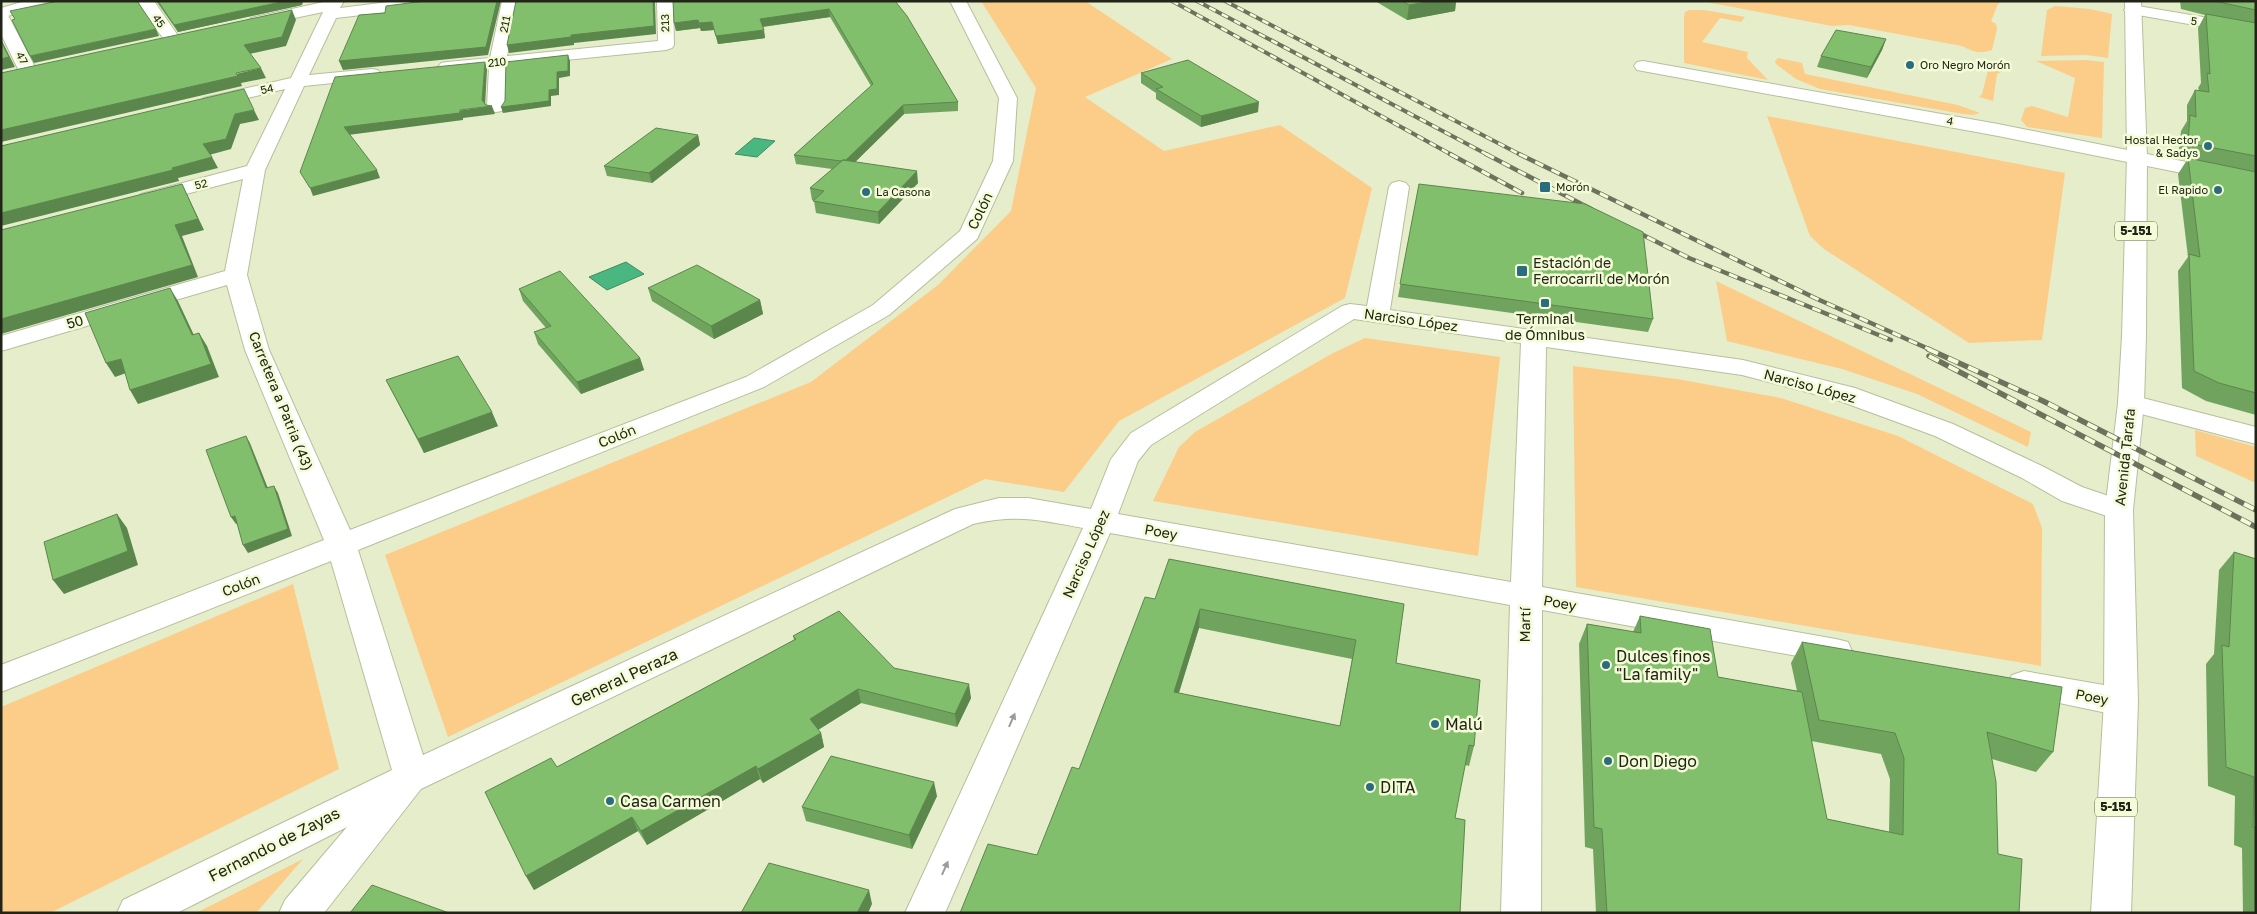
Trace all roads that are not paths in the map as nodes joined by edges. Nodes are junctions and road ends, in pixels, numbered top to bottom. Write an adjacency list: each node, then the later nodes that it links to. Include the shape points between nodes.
1 (43, 1): 9 (street)
2 (146, 1): 14 (street, 45)
3 (438, 1): 8 (street)
4 (510, 1): 17 (street, 211)
5 (665, 1): 16 (street, 213)
6 (958, 1): 41 (street, Colón, via 1008,98 1003,161 969,234 881,310 755,382)
7 (2132, 6): 12 (street, 5); 27 (street, Avenida Tarafa / 5-151)
8 (333, 7): 11 (street); 24 (street, Carretera a Patria (43))
9 (1, 13)
10 (1, 17): 21 (street, 47)
11 (239, 25)
12 (2256, 31)
13 (192, 36): 14 (street)
14 (173, 40): 15 (street)
15 (154, 44)
16 (666, 45): 17 (street, 210)
17 (498, 61): 20 (street, 210); 26 (street, 211)
18 (1643, 66): 27 (street, 4)
19 (48, 67): 21 (street)
20 (431, 68)
21 (28, 72): 23 (street)
22 (384, 73): 24 (street)
23 (10, 75)
24 (298, 82): 25 (street, 54); 28 (street, Carretera a Patria (43))
25 (193, 106)
26 (496, 107)
27 (2137, 157): 29 (street, 4); 36 (street, Avenida Tarafa / 5-151)
28 (255, 170): 31 (street, 52); 32 (street, Carretera a Patria (43))
29 (2256, 182)
30 (1399, 186): 33 (street)
31 (133, 202)
32 (236, 275): 35 (street, 50); 41 (street, Carretera a Patria (43), via 257,350)
33 (1377, 315): 34 (street, Narciso López); 40 (street, Narciso López, via 1350,311 1141,439 1125,459)
34 (1534, 338): 39 (street, Narciso López, via 1742,368 1846,394 1944,430 2072,494); 42 (street, Martí)
35 (1, 344)
36 (2131, 403): 37 (street); 39 (street, Avenida Tarafa / 5-151)
37 (2256, 436)
38 (999, 508): 40 (street, Poey, via 1028,508); 47 (street, General Peraza, via 965,516)
39 (2119, 510): 46 (street, Avenida Tarafa / 5-151)
40 (1100, 522): 42 (street, Poey); 50 (street, Narciso López, one-way to 40)
41 (342, 546): 44 (street, Colón); 47 (street, Carretera a Patria (43))
42 (1526, 597): 43 (street, Poey); 51 (street, Martí)
43 (1866, 657)
44 (1, 679)
45 (1993, 679): 46 (street, Poey)
46 (2120, 702): 52 (street, Avenida Tarafa / 5-151)
47 (412, 777): 48 (street, Fernando de Zayas); 49 (street, General Peraza)
48 (137, 913)
49 (299, 913)
50 (925, 913)
51 (1521, 913)
52 (2111, 913)

